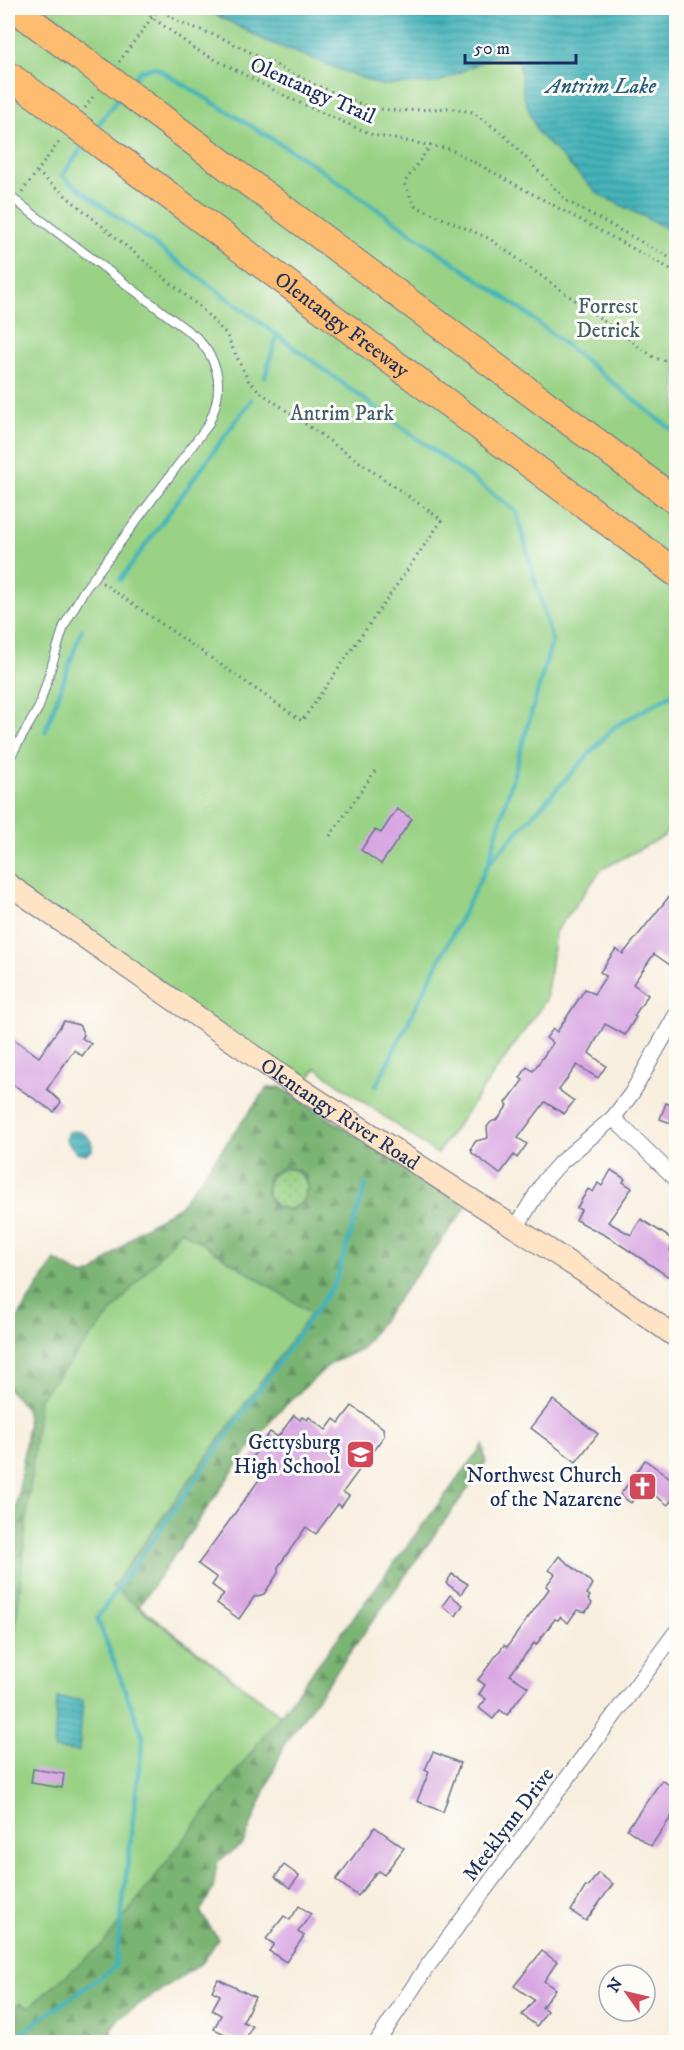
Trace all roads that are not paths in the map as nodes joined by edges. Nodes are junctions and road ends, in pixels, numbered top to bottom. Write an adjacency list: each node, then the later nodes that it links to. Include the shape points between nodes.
1 (14, 8): 4 (highway, bridge)
2 (8, 75): 5 (highway, Olentangy Freeway, bridge)
3 (8, 195): 6 (lane, via 196,337 214,360 219,379 216,409 208,425 94,577 64,626 39,707)
4 (676, 501)
5 (676, 573)
6 (8, 760)
7 (8, 884): 11 (main road, Olentangy River Road, via 301,1089)
8 (676, 1016): 9 (street)
9 (613, 1118): 10 (street); 11 (street, via 560,1162)
10 (676, 1179)
11 (515, 1228): 12 (main road, Olentangy River Road)
12 (676, 1336)
13 (676, 1632): 14 (street, Meeklynn Drive, via 424,1971)
14 (377, 2043)

